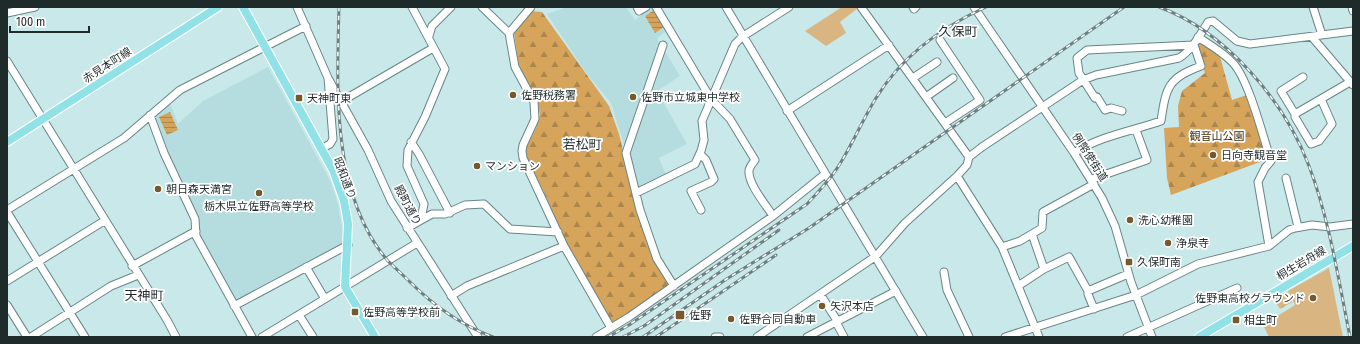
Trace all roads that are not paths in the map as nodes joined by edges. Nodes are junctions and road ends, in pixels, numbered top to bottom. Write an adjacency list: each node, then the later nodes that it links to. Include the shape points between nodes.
1 (35, 7): 21 (street)
2 (218, 7): 53 (main road, 赤見本町線)
3 (243, 7): 34 (main road)
4 (297, 7): 22 (street, 昭和通り)
5 (412, 7): 26 (street)
6 (451, 7): 26 (street, via 432,26)
7 (482, 7): 24 (street)
8 (531, 7): 24 (street)
9 (637, 7): 10 (street, via 640,11)
10 (646, 7)
11 (656, 7): 45 (street)
12 (726, 7): 27 (street)
13 (789, 7): 27 (street)
14 (861, 7): 32 (street)
15 (913, 7): 16 (street)
16 (916, 7)
17 (974, 7): 48 (street, 例幣使街道)
18 (1313, 7): 25 (street)
19 (1352, 7): 20 (street)
20 (1353, 11)
21 (7, 13)
22 (306, 26): 34 (street); 39 (street, 昭和通り)
23 (1353, 31): 25 (street)
24 (509, 33): 78 (street, via 515,67 536,109 535,119 522,151)
25 (1322, 35): 28 (street)
26 (429, 36): 35 (street)
27 (742, 37): 45 (street, via 735,44); 49 (street)
28 (1312, 37): 29 (street, via 1243,44 1212,21 1208,22); 43 (street)
29 (1198, 38): 33 (street); 83 (street, via 1224,53 1238,69 1261,128 1271,161 1258,182)
30 (940, 40): 54 (street, via 980,100)
31 (663, 45): 67 (street, via 626,153)
32 (889, 45): 40 (street); 49 (street)
33 (1194, 45): 42 (street, via 1179,58); 42 (street, via 1087,50 1077,58); 55 (street, via 1201,66 1186,71 1167,88 1161,121)
34 (264, 47): 52 (street, via 180,90); 58 (main road)
35 (433, 48): 47 (street); 57 (street, via 445,69 425,117)
36 (7, 61): 53 (street)
37 (937, 62): 40 (street)
38 (1303, 77): 51 (street, via 1281,91)
39 (328, 78): 47 (street, 殿町通り); 58 (street, 昭和通り, via 333,139)
40 (913, 78): 44 (street)
41 (953, 78): 44 (street)
42 (1083, 80): 48 (street); 50 (street, via 1104,110 1111,108)
43 (1352, 84): 46 (street)
44 (926, 97): 54 (street)
45 (711, 99): 60 (street, via 702,120 704,140); 71 (street, via 730,119 755,160 749,176)
46 (1321, 99): 51 (street); 51 (street, via 1332,124 1319,141 1311,144)
47 (342, 101): 76 (street, 殿町通り)
48 (1042, 106): 59 (street, 例幣使街道); 61 (street)
49 (787, 111): 63 (street)
50 (1122, 111)
51 (1295, 114)
52 (150, 115): 62 (street, via 124,138); 77 (street, via 164,153 195,220)
53 (43, 119): 56 (main road, 赤見本町線); 62 (street)
54 (945, 124): 61 (street)
55 (1136, 130): 59 (street, via 1100,139); 66 (street, via 1147,160)
56 (7, 142)
57 (411, 142): 70 (street); 72 (street, via 407,166 423,201)
58 (322, 149): 81 (main road, 昭和通り, via 344,201)
59 (1074, 153): 66 (street, 例幣使街道)
60 (700, 154): 67 (street, via 691,167); 68 (street, via 706,160 714,179 691,191)
61 (969, 157): 64 (street)
62 (73, 169): 69 (street); 73 (street)
63 (825, 174): 71 (street); 86 (street)
64 (957, 176): 85 (street); 86 (street, via 910,217)
65 (1286, 178): 75 (street)
66 (1093, 181): 79 (street, via 1043,212 1042,228); 92 (street, 例幣使街道, via 1115,226)
67 (636, 193): 96 (street, via 657,259)
68 (701, 210)
69 (7, 211): 87 (street)
70 (450, 213): 72 (street, via 432,214); 78 (street, via 465,205 484,204 510,229)
71 (773, 216): 96 (street)
72 (421, 219): 76 (street)
73 (104, 221): 87 (street); 88 (street)
74 (1353, 224): 75 (street)
75 (1298, 227): 83 (street, via 1289,230)
76 (407, 228): 80 (street, 殿町通り)
77 (196, 231): 88 (street); 106 (street, via 201,246)
78 (558, 232): 82 (street)
79 (1032, 234): 85 (street); 90 (street)
80 (417, 243): 95 (street); 103 (street, 殿町通り)
81 (348, 245): 89 (street); 95 (main road, 昭和通り)
82 (564, 246): 103 (street, via 467,286); 112 (street)
83 (1269, 246): 102 (street, via 1198,264)
84 (1353, 246): 135 (main road, 桐生岩舟線)
85 (1002, 247): 97 (street)
86 (876, 256): 99 (street); 101 (street)
87 (38, 262): 94 (street); 108 (street)
88 (132, 266): 93 (street)
89 (306, 267): 104 (street); 106 (street)
90 (1044, 269): 97 (street); 100 (street, via 1069,257)
91 (944, 272): 130 (street, via 948,290)
92 (1128, 274): 100 (street); 102 (street, 例幣使街道)
93 (138, 275): 108 (street, via 111,286); 117 (street)
94 (7, 281)
95 (345, 286): 104 (street); 121 (main road)
96 (674, 286): 112 (street)
97 (1018, 286): 113 (street)
98 (1237, 288): 111 (street)
99 (896, 291): 110 (street); 129 (street)
100 (1088, 291): 107 (street)
101 (820, 294): 110 (street); 126 (street)
102 (1136, 295): 107 (street); 111 (street, 例幣使街道)
103 (451, 296): 122 (street, 殿町通り)
104 (325, 299): 109 (street)
105 (7, 305): 114 (street)
106 (234, 306): 118 (street)
107 (1094, 308): 113 (street)
108 (70, 313): 115 (street); 116 (street)
109 (299, 315): 119 (street); 120 (street)
110 (837, 322): 127 (street); 128 (street)
111 (1148, 327): 133 (street); 134 (street, 例幣使街道)
112 (611, 328): 123 (street)
113 (1035, 328): 131 (street); 132 (street)
114 (27, 337)
115 (31, 337)
116 (85, 337)
117 (176, 337)
118 (252, 337)
119 (262, 337)
120 (313, 337)
121 (375, 337)
122 (478, 337)
123 (596, 337)
124 (715, 337): 125 (street)
125 (720, 337)
126 (758, 337)
127 (808, 337)
128 (844, 337)
129 (923, 337)
130 (969, 337)
131 (1005, 337)
132 (1039, 337)
133 (1127, 337)
134 (1152, 337)
135 (1199, 337)

